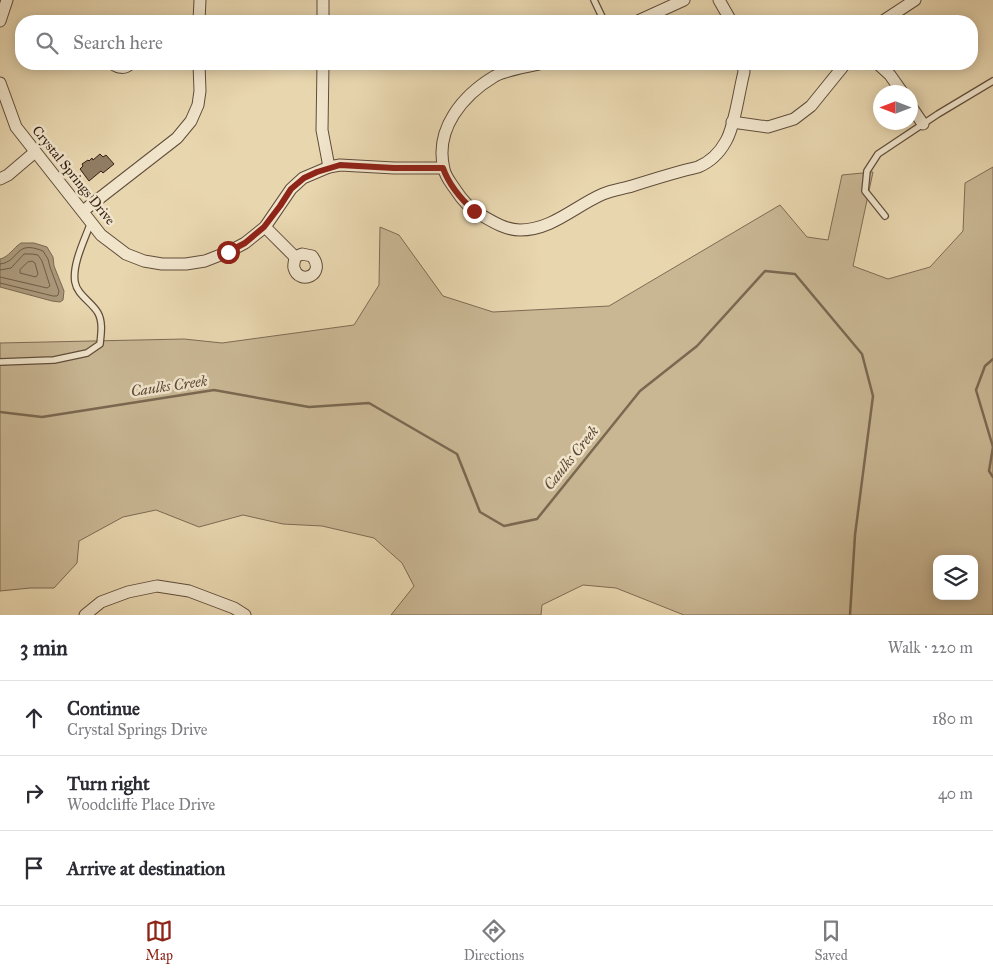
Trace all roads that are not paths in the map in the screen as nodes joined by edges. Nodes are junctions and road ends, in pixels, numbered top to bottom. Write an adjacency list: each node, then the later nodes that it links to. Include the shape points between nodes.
1 (7, 0): 14 (street)
2 (200, 0): 8 (street)
3 (323, 0): 9 (street)
4 (594, 0): 10 (lane)
5 (684, 0): 11 (street)
6 (719, 0): 12 (street)
7 (915, 0): 13 (street)
8 (199, 15)
9 (323, 15)
10 (601, 15)
11 (651, 15)
12 (728, 15)
13 (892, 15)
14 (0, 21)
15 (199, 70): 31 (street, via 198,105 191,121 177,138)
16 (322, 70): 28 (street, via 322,130)
17 (516, 70): 29 (street, via 497,75 463,101 444,135)
18 (744, 70): 25 (street)
19 (840, 70): 25 (street, via 812,106 794,119 768,127)
20 (885, 70): 23 (street)
21 (993, 82): 26 (lane)
22 (0, 83): 27 (street, Crystal Springs Drive, via 16,126)
23 (897, 85)
24 (918, 117): 26 (street)
25 (732, 122): 29 (street, via 726,140 707,163 605,193 542,227 507,228 474,211 463,201)
26 (923, 124): 32 (lane, via 878,154 867,170 866,192)
27 (35, 152): 30 (street); 31 (street, Crystal Springs Drive)
28 (329, 167): 29 (street, Crystal Springs Drive); 34 (street, Crystal Springs Drive, via 304,178 291,189)
29 (443, 168)
30 (0, 179)
31 (83, 211): 33 (street, Crystal Springs Drive)
32 (885, 216)
33 (91, 222): 34 (street, Crystal Springs Drive, via 101,235 126,254 162,264 205,261 245,243); 36 (lane, via 74,272 75,284 98,313 100,344 87,353 54,360)
34 (264, 227): 35 (street)
35 (295, 256)
36 (0, 362)
37 (85, 615): 38 (street, via 101,602 157,586 189,591)
38 (245, 615)

